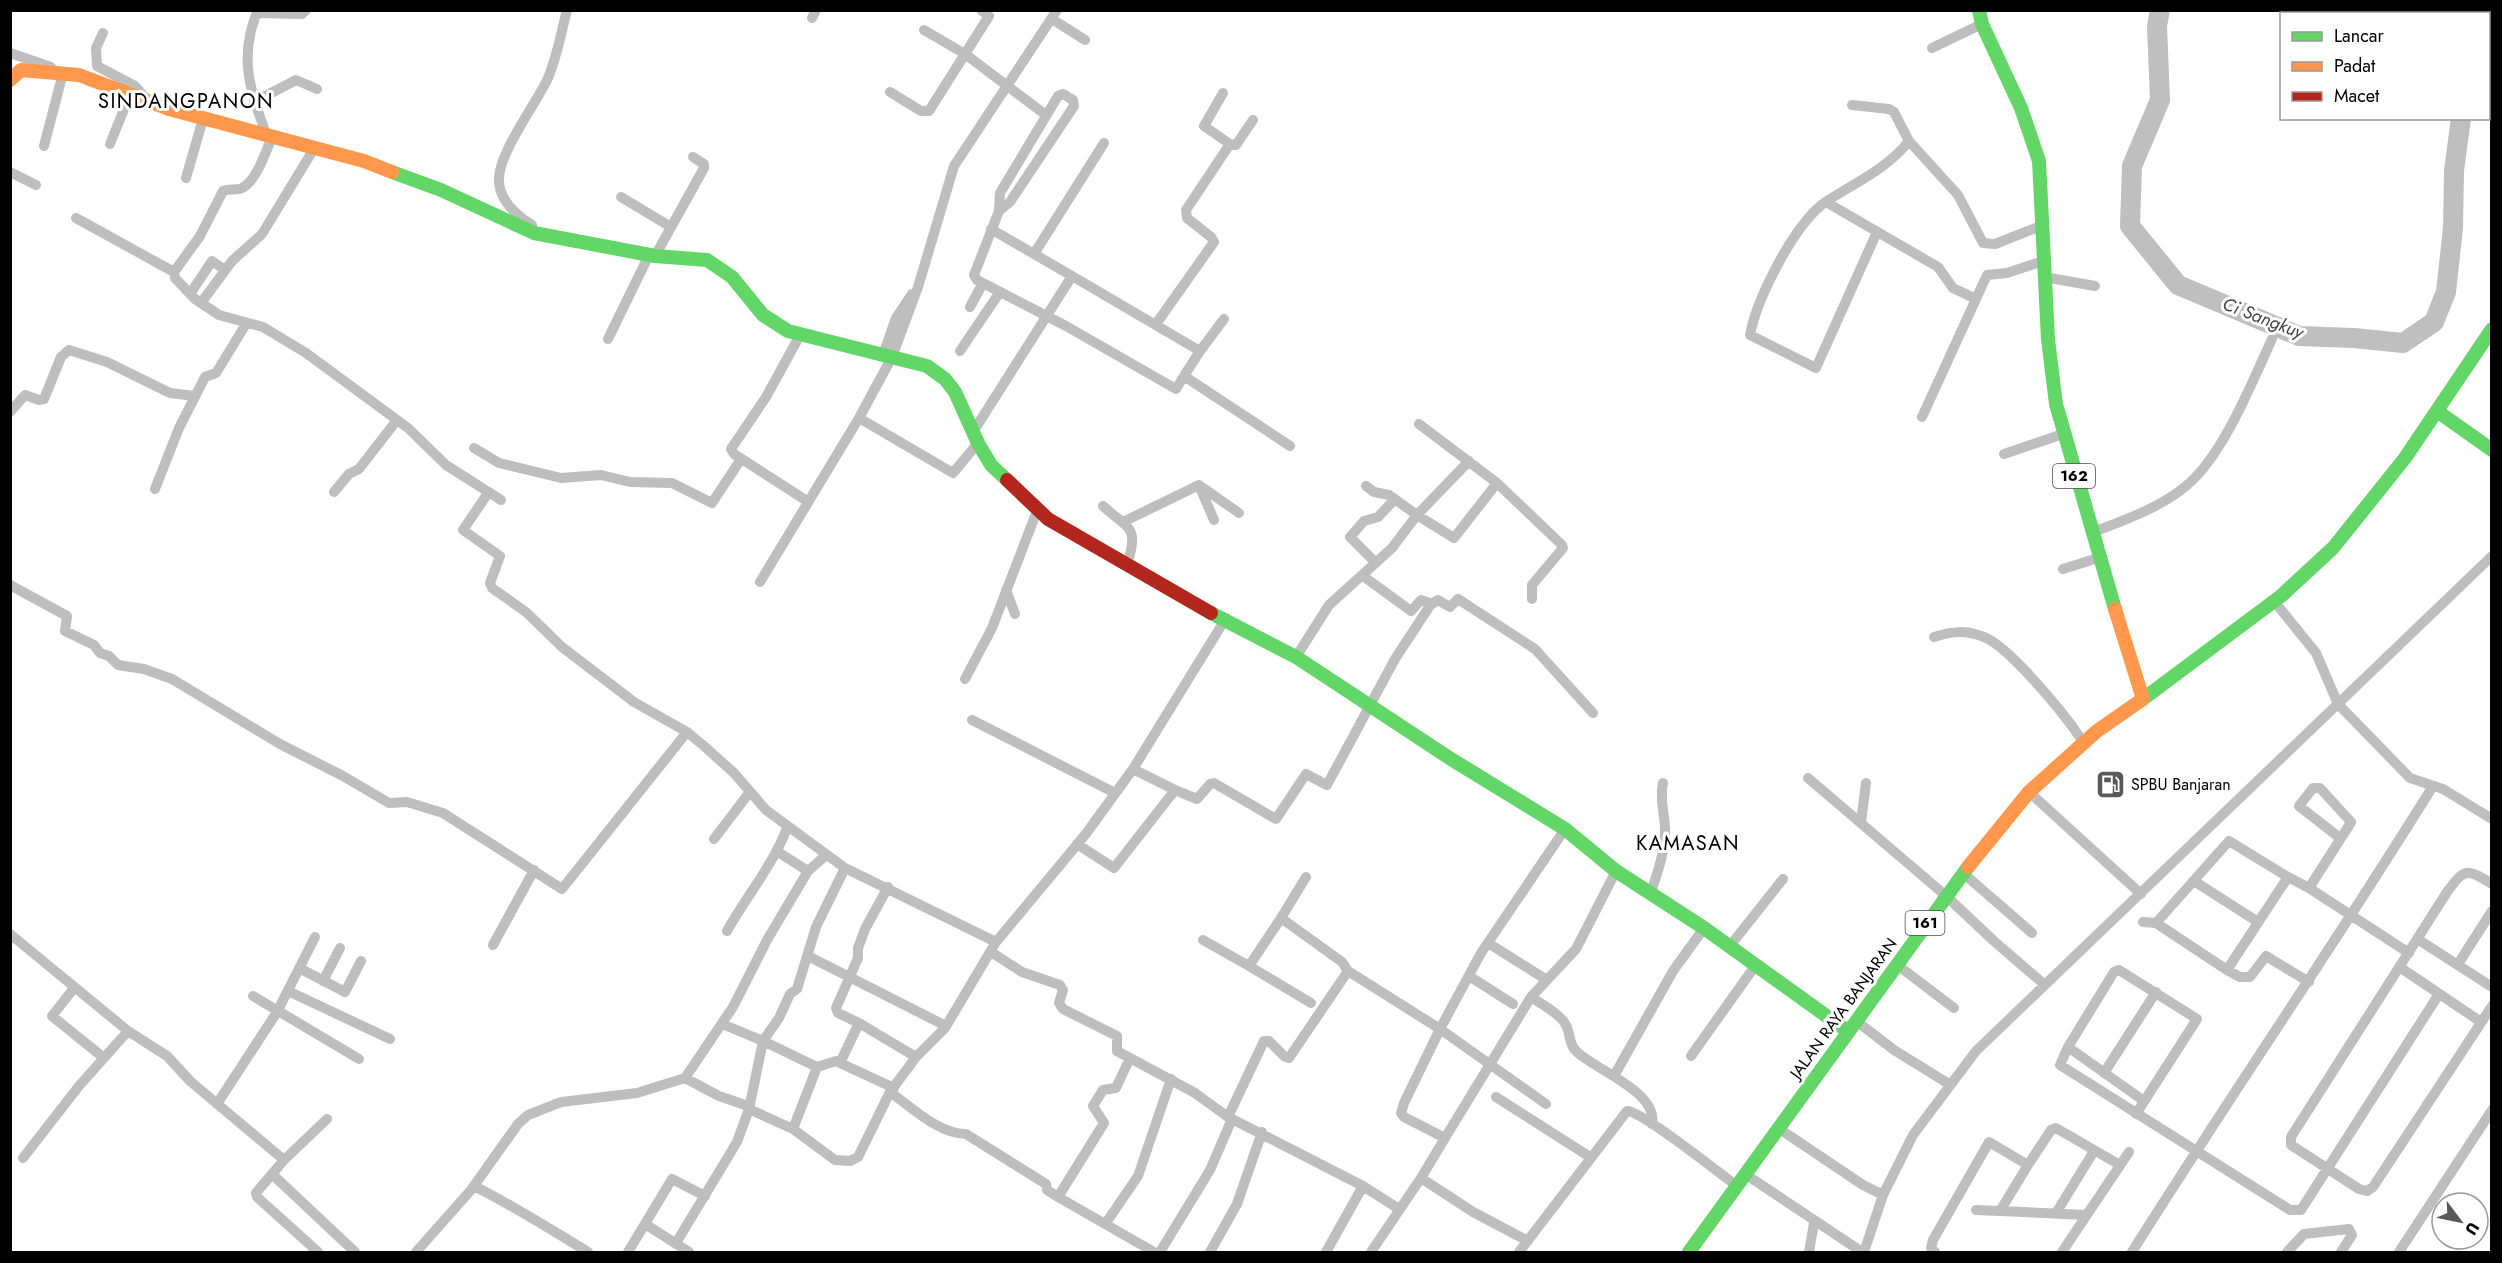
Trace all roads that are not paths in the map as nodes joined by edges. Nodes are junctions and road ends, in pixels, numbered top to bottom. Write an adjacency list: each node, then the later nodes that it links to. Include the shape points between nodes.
1 (306, 10): 3 (street, via 302,15)
2 (567, 10): 45 (street, via 548,77 515,136 500,174 504,200)
3 (258, 12): 20 (street, via 248,43)
4 (988, 12): 12 (street)
5 (1054, 15): 9 (street); 15 (street)
6 (1981, 17): 10 (street); 41 (street, 162, via 2035,144)
7 (924, 30): 12 (street)
8 (104, 33): 21 (street, via 96,48 98,66 135,86)
9 (1085, 40)
10 (1932, 48)
11 (10, 52): 13 (street)
12 (965, 54): 15 (street); 18 (street, via 929,111 921,111)
13 (67, 73): 14 (street); 17 (street); 31 (street)
14 (14, 74)
15 (1007, 87): 23 (street); 68 (street, via 950,174 918,287)
16 (318, 89): 20 (street, via 296,80)
17 (131, 92): 21 (street); 27 (street)
18 (890, 92)
19 (1223, 93): 29 (street, via 1204,126)
20 (252, 97): 26 (street)
21 (147, 99): 24 (street)
22 (1852, 105): 30 (street, via 1892,110)
23 (1046, 115): 39 (street, via 1000,193); 39 (street, via 1059,95 1074,101 1010,202)
24 (203, 119): 26 (street); 35 (street)
25 (1253, 120): 29 (street, via 1236,145)
26 (269, 136): 32 (street); 50 (street, via 256,172 241,189 223,190 200,236)
27 (110, 144)
28 (1104, 144): 47 (street)
29 (1230, 144): 63 (street, via 1186,210 1187,218 1214,242)
30 (1907, 144): 38 (street, via 1879,171); 41 (street, via 1958,195 1983,243 1995,244)
31 (44, 146)
32 (315, 147): 45 (street, via 418,181); 49 (street, via 262,234)
33 (693, 157): 43 (street, via 704,168)
34 (10, 172): 36 (street)
35 (186, 178)
36 (36, 185)
37 (621, 197): 43 (street)
38 (1826, 202): 44 (street); 44 (street, via 1800,232 1766,285 1752,337 1816,368)
39 (999, 211): 42 (street)
40 (76, 218): 50 (street)
41 (2041, 227): 48 (street, 162)
42 (991, 229): 47 (street); 53 (street, via 974,275)
43 (669, 230): 46 (street)
44 (1877, 232): 57 (street, via 1938,267 1953,288)
45 (542, 234): 46 (street)
46 (652, 255): 65 (street, via 691,257 714,264 732,277 763,315); 66 (street)
47 (1034, 255): 51 (street)
48 (2043, 261): 52 (street, 162); 57 (street, via 1987,275)
49 (225, 270): 56 (street, via 212,261); 58 (street)
50 (174, 272): 56 (street)
51 (1072, 276): 60 (street); 63 (street)
52 (2044, 277): 54 (street); 79 (street, 162, via 2053,390)
53 (983, 283): 55 (street); 59 (street)
54 (2095, 286)
55 (1000, 292): 60 (street); 69 (street)
56 (190, 294): 58 (street)
57 (1976, 299): 75 (street)
58 (201, 303): 62 (street, via 219,315)
59 (969, 307)
60 (1047, 316): 71 (street, via 1176,389); 80 (street)
61 (1224, 319): 70 (street)
62 (246, 324): 72 (street, via 216,373 205,377); 77 (street, via 262,327 298,348)
63 (1156, 324): 70 (street)
64 (2492, 329): 73 (street, 161)
65 (800, 335): 68 (street); 85 (street, via 766,397 731,449)
66 (608, 339)
67 (2272, 339): 102 (street, via 2229,428 2189,485 2131,518)
68 (891, 345): 76 (street); 80 (street, via 945,379)
69 (960, 351)
70 (1200, 351): 71 (street)
71 (1184, 376): 81 (street)
72 (195, 396): 74 (street, via 170,393 107,362 69,350 61,357 44,399 25,395); 90 (street)
73 (2438, 411): 83 (street); 113 (street, 161, via 2337,542)
74 (10, 412)
75 (1922, 417)
76 (860, 418): 80 (street, via 953,473); 95 (street)
77 (397, 420): 91 (street, via 359,469 349,474); 92 (street, via 446,465)
78 (1419, 423): 86 (street)
79 (2063, 434): 84 (street); 102 (street, 162)
80 (975, 437): 97 (street, via 991,465)
81 (1290, 446)
82 (474, 448): 85 (street, via 499,463 561,478 602,475 630,482 672,483 712,503)
83 (2492, 450)
84 (2004, 454)
85 (741, 459): 95 (street)
86 (1469, 460): 87 (street); 99 (street)
87 (1497, 483): 99 (street, via 1454,538); 112 (street, via 1563,548 1532,585)
88 (1199, 485): 98 (street); 100 (street); 101 (street)
89 (1366, 486): 93 (street)
90 (155, 489)
91 (334, 492)
92 (488, 493): 94 (street); 125 (street, via 463,530 500,556 490,580 492,588 634,702)
93 (1395, 499): 99 (street); 105 (street, via 1378,517 1364,521 1350,537)
94 (501, 500)
95 (807, 501): 109 (street)
96 (1102, 506): 101 (street)
97 (1037, 511): 106 (street); 111 (street)
98 (1239, 513)
99 (1417, 515): 105 (street)
100 (1214, 520)
101 (1123, 522): 106 (street, via 1133,532 1134,542)
102 (2091, 533): 104 (street, 162)
103 (2492, 556): 121 (street)
104 (2098, 558): 107 (street); 120 (street, 162)
105 (1376, 563): 108 (street)
106 (1127, 564): 116 (street)
107 (2063, 569)
108 (1363, 576): 114 (street, via 1411,611 1421,600); 118 (street, via 1329,605)
109 (759, 582)
110 (10, 585): 146 (street, via 67,616 65,631 94,645 116,664 172,679 389,803 406,802 443,813)
111 (1006, 590): 115 (street); 119 (street, via 992,628)
112 (1532, 598)
113 (2274, 602): 120 (street, 161); 121 (street, via 2316,653)
114 (1431, 604): 122 (street, via 1397,655); 123 (street, via 1438,600 1451,608 1458,599 1522,638)
115 (1015, 614)
116 (1226, 618): 118 (street); 127 (street)
117 (1934, 637): 126 (street, via 1954,631 1969,632 1995,642 2047,695)
118 (1296, 657): 122 (street)
119 (965, 679)
120 (2144, 699): 126 (street, JALAN RAYA BANJARAN / 161)
121 (2338, 704): 131 (street, via 2410,778); 157 (street)
122 (1371, 707): 132 (street, via 1330,782 1325,784 1305,774 1276,819 1214,783 1197,799); 139 (street)
123 (1593, 713)
124 (972, 720): 135 (street)
125 (687, 732): 134 (street, via 734,773); 146 (street, via 562,889)
126 (2083, 742): 133 (street, JALAN RAYA BANJARAN / 161)
127 (1133, 769): 132 (street); 135 (street)
128 (1808, 778): 137 (street)
129 (1663, 783): 158 (street, via 1664,852)
130 (1866, 783): 137 (street)
131 (2433, 786): 136 (street); 161 (street)
132 (1175, 790): 142 (street, via 1114,868)
133 (2029, 792): 149 (street, JALAN RAYA BANJARAN / 161); 157 (street)
134 (749, 793): 138 (street); 141 (street)
135 (1115, 793): 142 (street)
136 (2492, 819)
137 (1861, 822): 159 (street)
138 (787, 828): 143 (street); 144 (street)
139 (1565, 830): 148 (street); 173 (street)
140 (2340, 838): 140 (street, via 2299,806 2313,788 2320,788 2351,822); 156 (street)
141 (714, 839)
142 (1077, 844): 175 (street)
143 (778, 852): 147 (street); 167 (street)
144 (825, 856): 145 (street); 147 (street)
145 (845, 868): 155 (street); 179 (street, via 816,927)
146 (534, 870): 174 (street)
147 (808, 871): 209 (street)
148 (1616, 871): 158 (street); 191 (street, via 1576,949)
149 (1963, 873): 159 (street, JALAN RAYA BANJARAN / 161); 168 (street)
150 (1306, 877): 162 (street)
151 (2288, 877): 153 (street, via 2229,842); 156 (street); 164 (street)
152 (1783, 879): 176 (street)
153 (2194, 881): 164 (street); 165 (street)
154 (2492, 884): 171 (street, via 2470,871 2461,874)
155 (888, 887): 175 (street); 189 (street, via 866,929)
156 (2309, 888): 161 (street)
157 (2141, 894): 194 (street)
158 (1650, 895): 166 (street)
159 (1945, 895): 181 (street, JALAN RAYA BANJARAN / 161); 194 (street)
160 (2492, 911): 182 (street)
161 (2353, 915): 178 (street); 193 (street)
162 (1281, 918): 183 (street); 188 (street, via 1342,962)
163 (2143, 922): 165 (street)
164 (2258, 922): 187 (street)
165 (2156, 923): 187 (street)
166 (1704, 928): 176 (street); 226 (street, via 1673,971)
167 (727, 931)
168 (2032, 933)
169 (10, 934): 196 (street)
170 (315, 937): 186 (street)
171 (2419, 939): 178 (street); 182 (street)
172 (1203, 940): 183 (street)
173 (1488, 943): 190 (street); 191 (street)
174 (493, 945)
175 (993, 947): 211 (street); 220 (street, via 1022,972 1062,987 1059,1003 1063,1009 1118,1036 1115,1050)
176 (1729, 947): 184 (street)
177 (340, 948): 192 (street)
178 (2409, 953): 185 (street)
179 (808, 956): 189 (street); 215 (street, via 797,989 790,994)
180 (361, 961): 192 (street, via 345,992)
181 (1896, 964): 205 (street); 210 (street, JALAN RAYA BANJARAN / 161)
182 (2458, 964): 195 (street)
183 (1249, 966): 202 (street)
184 (1755, 966): 210 (street); 217 (street)
185 (2401, 968): 199 (street); 253 (street, via 2291,1137 2291,1145)
186 (299, 969): 192 (street); 197 (street)
187 (2227, 969): 193 (street, via 2240,977 2250,977 2266,956)
188 (1348, 971): 212 (street); 238 (street, via 1289,1058 1264,1041)
189 (850, 976): 208 (street, via 836,1009); 211 (street)
190 (1469, 976): 203 (street); 212 (street)
191 (1547, 980): 201 (street)
192 (323, 981)
193 (2309, 982): 246 (street)
194 (2045, 985): 229 (street, via 1976,1051)
195 (2492, 987)
196 (74, 988): 213 (street); 219 (street, via 52,1016)
197 (288, 991): 206 (street); 214 (street)
198 (2156, 992): 216 (street, via 2117,970); 225 (street); 232 (street, via 2195,1017 2197,1023)
199 (2439, 994): 207 (street); 253 (street)
200 (253, 996): 206 (street)
201 (1531, 997): 223 (street); 226 (street, via 1563,1020 1576,1051)
202 (1311, 1003)
203 (1513, 1004)
204 (2492, 1006): 207 (street)
205 (1954, 1008)
206 (277, 1012): 221 (street); 233 (street)
207 (2481, 1022): 253 (street, via 2373,1187 2359,1190)
208 (859, 1023): 218 (street); 222 (street)
209 (722, 1024): 215 (street); 227 (street)
210 (1850, 1025): 229 (street); 241 (street, JALAN RAYA BANJARAN / 161)
211 (946, 1026): 218 (street)
212 (1440, 1029): 223 (street); 244 (street, via 1401,1113)
213 (128, 1031): 219 (street); 233 (street, via 167,1056)
214 (390, 1039)
215 (763, 1041): 224 (street); 235 (street)
216 (2067, 1047): 225 (street); 237 (street, via 2062,1066)
217 (1691, 1056)
218 (916, 1057): 230 (street)
219 (104, 1058): 248 (street)
220 (1130, 1058): 228 (street); 261 (street, via 1116,1088 1103,1090 1093,1106 1104,1123)
221 (359, 1059)
222 (840, 1063): 224 (street); 230 (street)
223 (1491, 1065): 234 (street); 244 (street)
224 (817, 1067): 242 (street)
225 (2104, 1073): 232 (street)
226 (1614, 1076): 240 (street, via 1649,1104)
227 (685, 1078): 235 (street); 257 (street, via 637,1093 561,1102 528,1115)
228 (1171, 1079): 238 (street); 267 (street, via 1138,1176)
229 (1949, 1084): 259 (street, via 1913,1135)
230 (892, 1090): 242 (street, via 858,1157 850,1161 835,1160); 261 (street, via 917,1113 951,1131 966,1134 1047,1185 1047,1190)
231 (1496, 1097): 250 (street)
232 (2144, 1101): 237 (street)
233 (217, 1104): 249 (street)
234 (1546, 1104)
235 (748, 1107): 242 (street); 260 (street, via 737,1142)
236 (2492, 1110): 292 (street)
237 (2136, 1114): 246 (street)
238 (1230, 1118): 243 (street); 279 (street, via 1213,1166)
239 (327, 1119): 249 (street)
240 (1653, 1120): 250 (street, via 1627,1111); 256 (street)
241 (1778, 1128): 256 (street, JALAN RAYA BANJARAN / 161); 259 (street)
242 (793, 1129)
243 (1262, 1132): 258 (street); 280 (street, via 1237,1204)
244 (1445, 1138): 255 (street)
245 (2094, 1151): 251 (street); 252 (street, via 2052,1129); 265 (street)
246 (2196, 1151): 253 (street, via 2296,1212 2301,1210); 289 (street)
247 (2129, 1152): 251 (street)
248 (23, 1158)
249 (284, 1160): 254 (street)
250 (1588, 1160): 270 (street)
251 (2120, 1165): 266 (street)
252 (2028, 1166): 264 (street); 287 (street, via 1992,1142 1985,1145 1933,1240 1931,1248)
253 (2326, 1168)
254 (272, 1174): 272 (street, via 256,1192 257,1197); 273 (street)
255 (1421, 1178): 262 (street); 270 (street)
256 (1741, 1180): 269 (street); 284 (street, JALAN RAYA BANJARAN / 161)
257 (474, 1186): 274 (street); 275 (street)
258 (1363, 1186): 262 (street); 281 (street)
259 (1883, 1195): 286 (street)
260 (705, 1196): 268 (street, via 672,1179); 271 (street)
261 (1058, 1197): 267 (street)
262 (1399, 1209): 282 (street)
263 (1976, 1210): 264 (street)
264 (2000, 1211): 265 (street)
265 (2056, 1214): 266 (street)
266 (2086, 1215): 288 (street)
267 (1106, 1223): 278 (street)
268 (645, 1224): 271 (street); 276 (street)
269 (1813, 1228): 285 (street); 286 (street)
270 (1528, 1241): 283 (street)
271 (676, 1243): 277 (street)
272 (318, 1252)
273 (355, 1252)
274 (416, 1252)
275 (588, 1252)
276 (628, 1252)
277 (689, 1252)
278 (1154, 1252)
279 (1160, 1252)
280 (1210, 1252)
281 (1326, 1252)
282 (1371, 1252)
283 (1519, 1252)
284 (1689, 1252)
285 (1809, 1252)
286 (1863, 1252)
287 (1935, 1252)
288 (2062, 1252)
289 (2132, 1252)
290 (2287, 1252): 291 (street, via 2304,1234 2349,1229 2352,1235)
291 (2341, 1252)
292 (2399, 1252)

